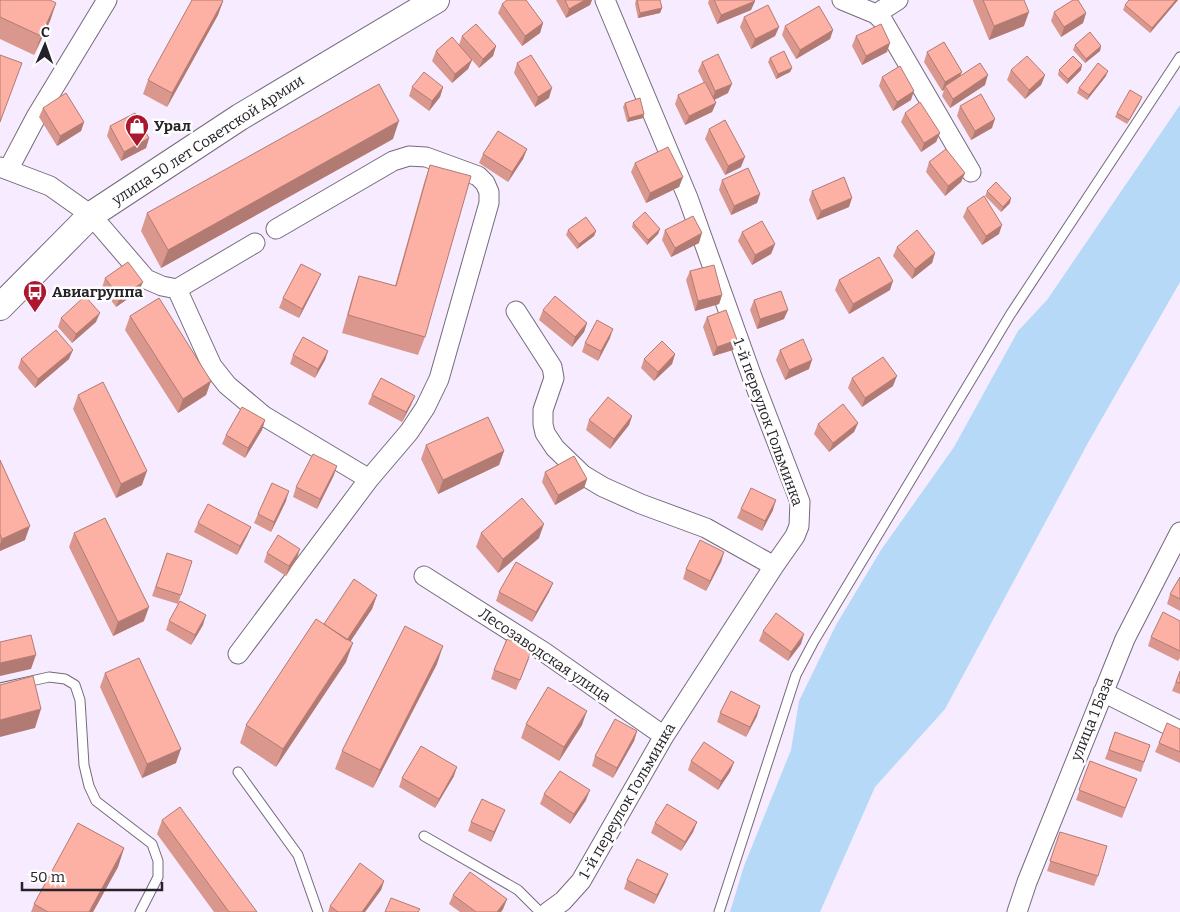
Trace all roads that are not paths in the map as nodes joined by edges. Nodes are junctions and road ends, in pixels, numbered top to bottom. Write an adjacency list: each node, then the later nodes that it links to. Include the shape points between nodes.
1 (107, 0): 8 (street)
2 (436, 0): 10 (main road, улица 50 лет Советской Армии, via 240,117)
3 (605, 0): 18 (street, 1-й переулок Гольминка, via 688,198 800,502 799,526 795,536)
4 (842, 0): 6 (street)
5 (898, 0): 6 (street)
6 (876, 14): 9 (street)
7 (1180, 57): 31 (lane, via 1010,314 814,641 796,675)
8 (3, 171): 10 (street, via 50,186)
9 (971, 172)
10 (91, 215): 13 (street, via 146,279); 14 (main road, улица 50 лет Советской Армии)
11 (276, 229): 16 (street, via 393,161 409,156 426,157 478,176 489,192 489,203 439,379 409,432)
12 (255, 243): 13 (street)
13 (177, 289): 16 (street, via 212,366 227,385 264,416)
14 (0, 307)
15 (516, 311): 18 (street, via 552,367 554,378 543,410 545,434 583,476 603,488 706,528)
16 (369, 479): 20 (street)
17 (1180, 532): 22 (street, улица 1 База, via 1125,639)
18 (774, 566): 24 (street, 1-й переулок Гольминка)
19 (424, 576): 24 (street, Лесозаводская улица, via 544,652)
20 (238, 654)
21 (0, 688): 27 (lane, via 49,676 75,685 80,700 84,765 96,801 152,844 158,861 158,877)
22 (1103, 692): 23 (street); 32 (street, улица 1 База)
23 (1180, 731)
24 (664, 736): 30 (street, 1-й переулок Гольминка, via 581,881)
25 (238, 772): 28 (lane, via 298,855)
26 (424, 836): 29 (lane, via 518,890)
27 (140, 912)
28 (318, 912)
29 (540, 912)
30 (548, 912)
31 (719, 912)
32 (1017, 912)

